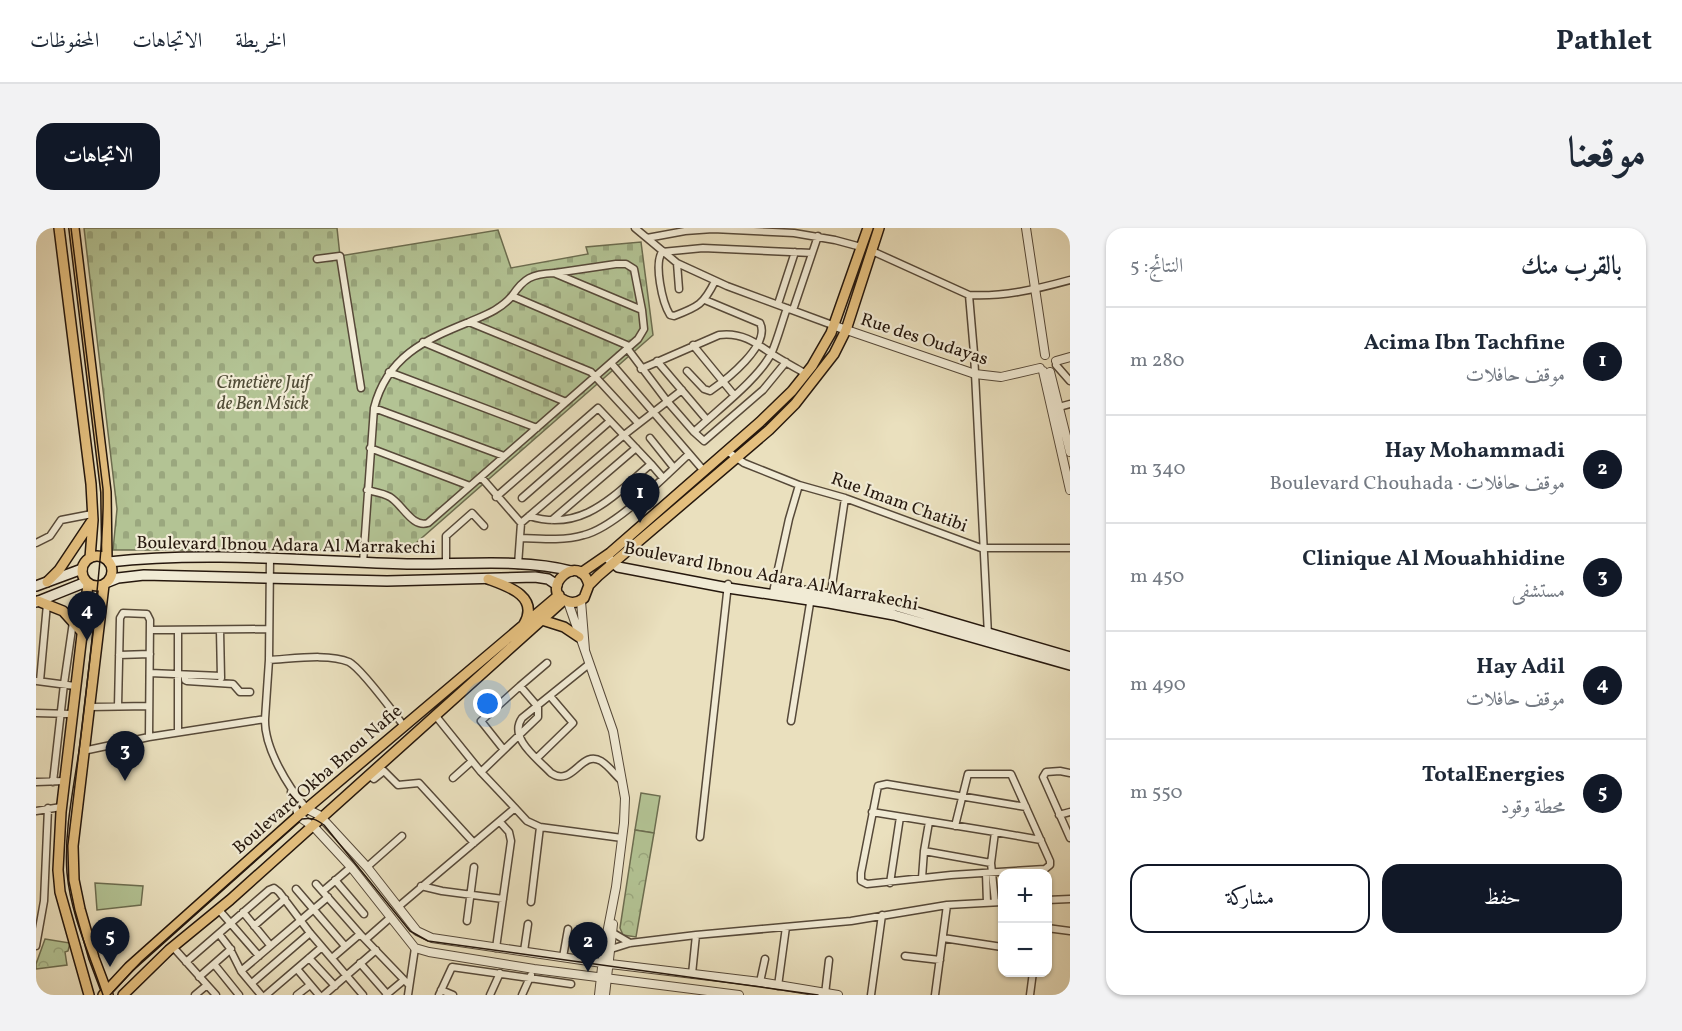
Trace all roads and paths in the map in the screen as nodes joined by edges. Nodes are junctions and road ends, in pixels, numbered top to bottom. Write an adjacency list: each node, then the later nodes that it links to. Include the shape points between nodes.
1 (59, 228): 86 (main road, via 84,418)
2 (74, 228): 97 (main road, via 106,492)
3 (635, 228): 8 (street)
4 (867, 228): 9 (main road)
5 (879, 228): 10 (main road)
6 (1026, 228): 20 (street)
7 (818, 236): 8 (street, via 713,230); 9 (street); 13 (street)
8 (647, 238): 11 (street)
9 (861, 247): 28 (main road)
10 (872, 251): 21 (street); 29 (main road)
11 (662, 252): 12 (street, via 703,248); 15 (street); 23 (street, via 657,266 668,313 674,316)
12 (795, 252): 13 (street); 24 (street)
13 (812, 254): 25 (street)
14 (317, 259): 50 (street, via 340,256)
15 (677, 263): 18 (street); 19 (street)
16 (554, 273): 22 (street, via 524,280); 26 (street); 26 (street, via 630,265)
17 (1070, 280): 20 (street)
18 (715, 281): 23 (street); 24 (street)
19 (680, 289)
20 (1034, 290): 21 (street); 35 (street)
21 (969, 295): 46 (street)
22 (512, 296): 27 (street, via 493,312); 33 (street)
23 (705, 300): 31 (street, via 760,323)
24 (778, 304): 25 (street)
25 (790, 309): 28 (street); 34 (street)
26 (642, 310): 33 (street, via 644,329)
27 (468, 322): 30 (street); 47 (street, via 585,368)
28 (835, 326): 29 (street, Rue des Oudayas); 45 (main road)
29 (846, 330): 46 (street, Rue des Oudayas); 72 (main road, via 834,354 795,404)
30 (423, 342): 44 (street); 54 (street)
31 (758, 342): 32 (street, via 728,333); 34 (street); 49 (street, via 741,367)
32 (693, 345): 37 (street); 49 (street)
33 (628, 347): 39 (street); 41 (street)
34 (772, 353): 38 (street); 52 (street)
35 (1045, 355): 40 (street, via 1051,355); 42 (street, via 1039,362)
36 (1070, 357): 40 (street)
37 (657, 361): 41 (street); 51 (street)
38 (786, 362): 45 (street); 63 (street, via 763,390 705,440)
39 (611, 363): 47 (street); 58 (street)
40 (1056, 363): 42 (street); 48 (street)
41 (641, 369): 53 (street)
42 (1045, 370): 46 (street, Rue des Oudayas, via 1001,377); 56 (street); 81 (street)
43 (687, 371): 49 (street, via 708,391)
44 (389, 372): 57 (street); 62 (street)
45 (806, 374): 68 (main road)
46 (975, 374): 93 (street)
47 (596, 376): 54 (street); 61 (street)
48 (1070, 381)
49 (723, 382): 52 (street)
50 (361, 388)
51 (682, 390): 53 (street); 59 (street)
52 (734, 395): 59 (street)
53 (667, 401): 58 (street); 63 (street)
54 (566, 402): 62 (street)
55 (1070, 404): 56 (street)
56 (1059, 407): 69 (street)
57 (374, 408): 66 (street); 71 (street)
58 (652, 413): 61 (street); 70 (street)
59 (707, 420): 63 (street)
60 (610, 421): 64 (street); 82 (street, via 597,409); 83 (street)
61 (638, 423): 64 (street)
62 (537, 428): 71 (street)
63 (694, 432)
64 (624, 435): 67 (street); 85 (street)
65 (650, 438): 74 (street)
66 (370, 448): 79 (street); 80 (street)
67 (636, 448): 73 (street); 87 (street)
68 (727, 452): 72 (street, Rue Imam Chatibi); 75 (main road)
69 (1070, 452)
70 (689, 454): 74 (street); 75 (street)
71 (504, 456): 76 (street)
72 (736, 458): 78 (street, Rue Imam Chatibi); 96 (main road)
73 (651, 464): 77 (street); 87 (street, via 593,511 567,520)
74 (674, 468): 77 (street)
75 (704, 471): 96 (main road)
76 (481, 477): 79 (street); 82 (street)
77 (663, 478): 90 (street, via 594,532 567,538)
78 (799, 485): 84 (street, Rue Imam Chatibi); 112 (street)
79 (470, 486): 80 (street, via 424,524 416,522 393,499)
80 (367, 490): 98 (street)
81 (1070, 490)
82 (496, 496): 88 (street)
83 (522, 498)
84 (845, 498): 93 (street, Rue Imam Chatibi); 115 (street)
85 (530, 516): 87 (street); 88 (street)
86 (92, 517): 91 (street, via 61,520 50,536); 94 (main road); 106 (main road, via 59,570)
87 (552, 520)
88 (521, 524): 90 (street)
89 (484, 526): 99 (street, via 472,513 446,536)
90 (520, 538): 100 (street)
91 (36, 543)
92 (1070, 548): 93 (street, Rue Imam Chatibi)
93 (984, 549): 127 (street)
94 (90, 558): 97 (main road); 101 (main road)
95 (270, 558): 97 (main road, Boulevard Ibnou Adara Al Marrakechi); 98 (main road, Boulevard Ibnou Adara Al Marrakechi); 104 (street)
96 (611, 558): 103 (main road); 109 (main road); 111 (main road, Boulevard Ibnou Adara Al Marrakechi, via 618,567)
97 (108, 561): 108 (main road, via 112,575)
98 (363, 563): 99 (main road, Boulevard Ibnou Adara Al Marrakechi)
99 (446, 564): 100 (main road, Boulevard Ibnou Adara Al Marrakechi)
100 (518, 565): 102 (main road, Boulevard Ibnou Adara Al Marrakechi, via 547,565)
101 (82, 570): 106 (main road); 107 (main road)
102 (571, 571): 103 (main road); 113 (main road, via 562,575)
103 (581, 573): 109 (main road)
104 (269, 577): 105 (main road, Boulevard Ibnou Adara Al Marrakechi); 108 (main road, Boulevard Ibnou Adara Al Marrakechi, via 144,575); 121 (street)
105 (488, 579): 113 (main road, Boulevard Ibnou Adara Al Marrakechi, via 548,579); 120 (main road, via 523,596 528,616)
106 (46, 582): 110 (main road)
107 (87, 583): 108 (main road); 117 (main road); 124 (main road)
108 (106, 583): 147 (main road)
109 (589, 585): 116 (main road)
110 (36, 586)
111 (728, 586): 112 (main road, Boulevard Ibnou Adara Al Marrakechi); 191 (street)
112 (773, 591): 114 (main road, Boulevard Ibnou Adara Al Marrakechi)
113 (562, 596): 116 (main road); 118 (main road, Boulevard Okba Bnou Nafie); 120 (main road, Boulevard Okba Bnou Nafie); 126 (street)
114 (811, 596): 115 (main road, Boulevard Ibnou Adara Al Marrakechi); 154 (street)
115 (830, 599): 127 (main road, Boulevard Ibnou Adara Al Marrakechi)
116 (581, 601): 128 (street)
117 (40, 602): 119 (main road); 139 (street)
118 (542, 620): 126 (main road); 152 (main road, Boulevard Okba Bnou Nafie)
119 (73, 621): 124 (main road); 140 (street)
120 (522, 626): 155 (main road, Boulevard Okba Bnou Nafie)
121 (269, 629): 123 (street); 132 (street)
122 (150, 630): 125 (street); 129 (street); 130 (street, via 147,614 123,613)
123 (220, 630): 125 (street); 138 (street)
124 (81, 631): 141 (main road)
125 (178, 631): 137 (street)
126 (579, 637): 128 (street)
127 (988, 637): 131 (main road, Boulevard Ibnou Adara Al Marrakechi); 135 (main road, Boulevard Ibnou Adara Al Marrakechi)
128 (585, 651): 134 (street)
129 (150, 654): 130 (street); 136 (street)
130 (119, 655): 145 (street)
131 (1070, 657)
132 (269, 660): 153 (street); 155 (street, via 328,658 348,662)
133 (547, 663): 142 (street)
134 (589, 664): 144 (street); 170 (street, via 613,731)
135 (1070, 665)
136 (150, 673): 137 (street); 146 (street)
137 (181, 675): 138 (street); 156 (street)
138 (221, 679): 143 (street, via 235,684 240,692)
139 (38, 681): 140 (street)
140 (64, 684): 141 (street); 150 (street)
141 (75, 686): 151 (main road)
142 (520, 686): 148 (street); 159 (street, via 481,721)
143 (249, 692)
144 (550, 696): 148 (street); 161 (street, via 573,723)
145 (118, 706): 146 (street); 147 (street)
146 (149, 706): 158 (street)
147 (89, 707): 160 (main road)
148 (538, 707): 157 (street, via 537,719); 157 (street, via 520,721)
149 (36, 713): 150 (street)
150 (61, 713): 151 (street); 169 (street)
151 (72, 714): 167 (main road)
152 (435, 715): 162 (street); 163 (main road, Boulevard Okba Bnou Nafie)
153 (265, 719): 156 (street); 171 (street, via 270,743)
154 (791, 721)
155 (404, 726): 176 (main road, Boulevard Okba Bnou Nafie)
156 (178, 732): 158 (street)
157 (519, 736): 159 (street); 161 (street)
158 (149, 737): 160 (street)
159 (504, 750): 164 (street)
160 (83, 751): 292 (main road, via 73,846 74,880)
161 (537, 758): 170 (street, via 561,778 595,759)
162 (472, 761): 164 (street); 166 (street)
163 (382, 768): 183 (main road, Boulevard Okba Bnou Nafie, via 368,775); 195 (street, via 398,785 419,783)
164 (481, 771): 174 (street)
165 (1070, 773): 180 (street, via 1046,772 1043,777)
166 (453, 778)
167 (64, 781): 169 (street); 175 (main road)
168 (36, 782): 169 (street)
169 (53, 782)
170 (623, 782): 192 (street)
171 (290, 788): 176 (street); 181 (street)
172 (960, 797): 173 (street); 173 (street, via 968,774 1011,774); 178 (street, via 881,785 876,790); 187 (street)
173 (1026, 807): 194 (street)
174 (515, 808): 184 (street); 188 (street, via 527,821)
175 (61, 809): 177 (street); 297 (main road, via 60,892)
176 (307, 809): 181 (main road, Boulevard Okba Bnou Nafie); 183 (street)
177 (43, 810): 198 (street)
178 (872, 812): 182 (street); 206 (street, via 861,881)
179 (1070, 812): 180 (street)
180 (1059, 815): 193 (street)
181 (298, 816): 186 (street); 292 (main road, Boulevard Okba Bnou Nafie, via 129,967)
182 (900, 817): 185 (street); 206 (street)
183 (322, 818): 186 (main road, Boulevard Okba Bnou Nafie); 201 (street)
184 (500, 822): 195 (street); 212 (street, via 511,836)
185 (928, 822): 187 (street); 196 (street)
186 (314, 826): 200 (street); 224 (main road, Boulevard Okba Bnou Nafie)
187 (955, 826): 189 (street)
188 (540, 827): 192 (street); 217 (street)
189 (995, 832): 194 (street); 199 (street)
190 (402, 836): 201 (street)
191 (700, 837)
192 (622, 838): 222 (street)
193 (1070, 838)
194 (1041, 840): 203 (street, via 1050,861 1048,868)
195 (474, 843): 208 (street)
196 (924, 851): 199 (street); 204 (street)
197 (36, 858): 198 (street)
198 (45, 858): 243 (street, via 44,901)
199 (991, 863): 203 (street)
200 (351, 867): 205 (street); 228 (street)
201 (367, 867): 221 (street)
202 (474, 867): 211 (street)
203 (989, 873): 204 (street); 214 (street); 219 (street)
204 (922, 878): 206 (street)
205 (335, 880): 210 (street); 226 (street)
206 (890, 883)
207 (316, 884): 210 (street)
208 (421, 886): 211 (street); 221 (street)
209 (296, 889): 223 (street)
210 (325, 894): 223 (street); 241 (street)
211 (470, 894): 212 (street); 230 (street)
212 (503, 898): 254 (street)
213 (285, 899): 225 (street, via 271,888); 229 (street); 233 (street)
214 (998, 899)
215 (1070, 899): 216 (street)
216 (1052, 900)
217 (531, 902)
218 (998, 902): 219 (street)
219 (987, 903): 220 (street)
220 (947, 905): 227 (street); 244 (street)
221 (398, 907): 254 (street, via 417,931 426,936)
222 (614, 908): 239 (street); 269 (street)
223 (314, 909): 229 (street); 249 (street)
224 (219, 910): 231 (street); 251 (main road, Boulevard Okba Bnou Nafie)
225 (243, 912): 231 (street); 233 (street)
226 (364, 914)
227 (882, 915): 234 (street); 316 (street)
228 (391, 917): 245 (street); 253 (street)
229 (301, 920): 238 (street); 247 (street)
230 (467, 921)
231 (229, 923): 240 (street); 259 (street)
232 (528, 924): 258 (street)
233 (254, 926): 247 (street)
234 (786, 927): 242 (street); 290 (street)
235 (568, 929): 261 (street)
236 (1052, 929): 237 (street)
237 (1070, 932)
238 (310, 933): 252 (street); 283 (street)
239 (613, 933): 246 (street); 256 (street)
240 (219, 934): 255 (street); 267 (street)
241 (360, 934): 245 (street); 249 (street)
242 (696, 935): 246 (street); 275 (street)
243 (37, 938): 248 (street)
244 (943, 938): 250 (street); 266 (street)
245 (366, 939): 257 (street)
246 (630, 943): 256 (street)
247 (270, 945): 259 (street)
248 (36, 946)
249 (345, 946): 263 (street)
250 (998, 946)
251 (173, 947): 267 (street); 293 (main road, Boulevard Okba Bnou Nafie)
252 (322, 947): 262 (street); 263 (street)
253 (415, 948): 272 (street); 287 (street)
254 (496, 948): 258 (street)
255 (231, 949): 270 (street); 273 (street)
256 (611, 949): 269 (street)
257 (376, 950): 268 (street); 281 (street)
258 (524, 951): 261 (street)
259 (259, 956): 273 (street)
260 (905, 956): 266 (street)
261 (563, 957): 269 (street)
262 (309, 958): 271 (street); 288 (street)
263 (332, 958): 276 (street)
264 (765, 958): 282 (street)
265 (829, 960): 296 (street)
266 (940, 960): 317 (street)
267 (186, 962): 277 (street)
268 (360, 963): 276 (street); 306 (street)
269 (606, 963): 275 (street); 279 (street)
270 (214, 964): 277 (street); 299 (street)
271 (297, 969): 286 (street); 301 (street)
272 (534, 969): 278 (street); 279 (street)
273 (241, 971): 283 (street)
274 (500, 973): 278 (street); 291 (street, via 452,967); 309 (street)
275 (692, 974): 282 (street)
276 (346, 975): 288 (street); 305 (street)
277 (199, 977): 285 (street)
278 (530, 977): 284 (street); 310 (street)
279 (604, 977): 289 (street); 311 (street); 312 (street)
280 (1032, 977): 318 (street)
281 (404, 980): 287 (street); 306 (street)
282 (760, 982): 290 (street)
283 (252, 983): 300 (street)
284 (571, 984)
285 (207, 985): 295 (street); 298 (street)
286 (310, 985): 302 (street); 303 (street)
287 (409, 985): 307 (street)
288 (334, 986): 304 (street)
289 (676, 986): 294 (street); 313 (street)
290 (778, 986): 296 (street)
291 (440, 992): 308 (street)
292 (106, 993)
293 (128, 993)
294 (710, 993): 314 (street)
295 (215, 994)
296 (825, 994): 315 (street)
297 (89, 995)
298 (195, 995)
299 (239, 995)
300 (261, 995)
301 (266, 995)
302 (297, 995)
303 (319, 995)
304 (324, 995)
305 (363, 995)
306 (386, 995)
307 (408, 995)
308 (453, 995)
309 (490, 995)
310 (522, 995)
311 (599, 995)
312 (604, 995)
313 (674, 995)
314 (739, 995)
315 (838, 995)
316 (872, 995)
317 (935, 995)
318 (1030, 995)

